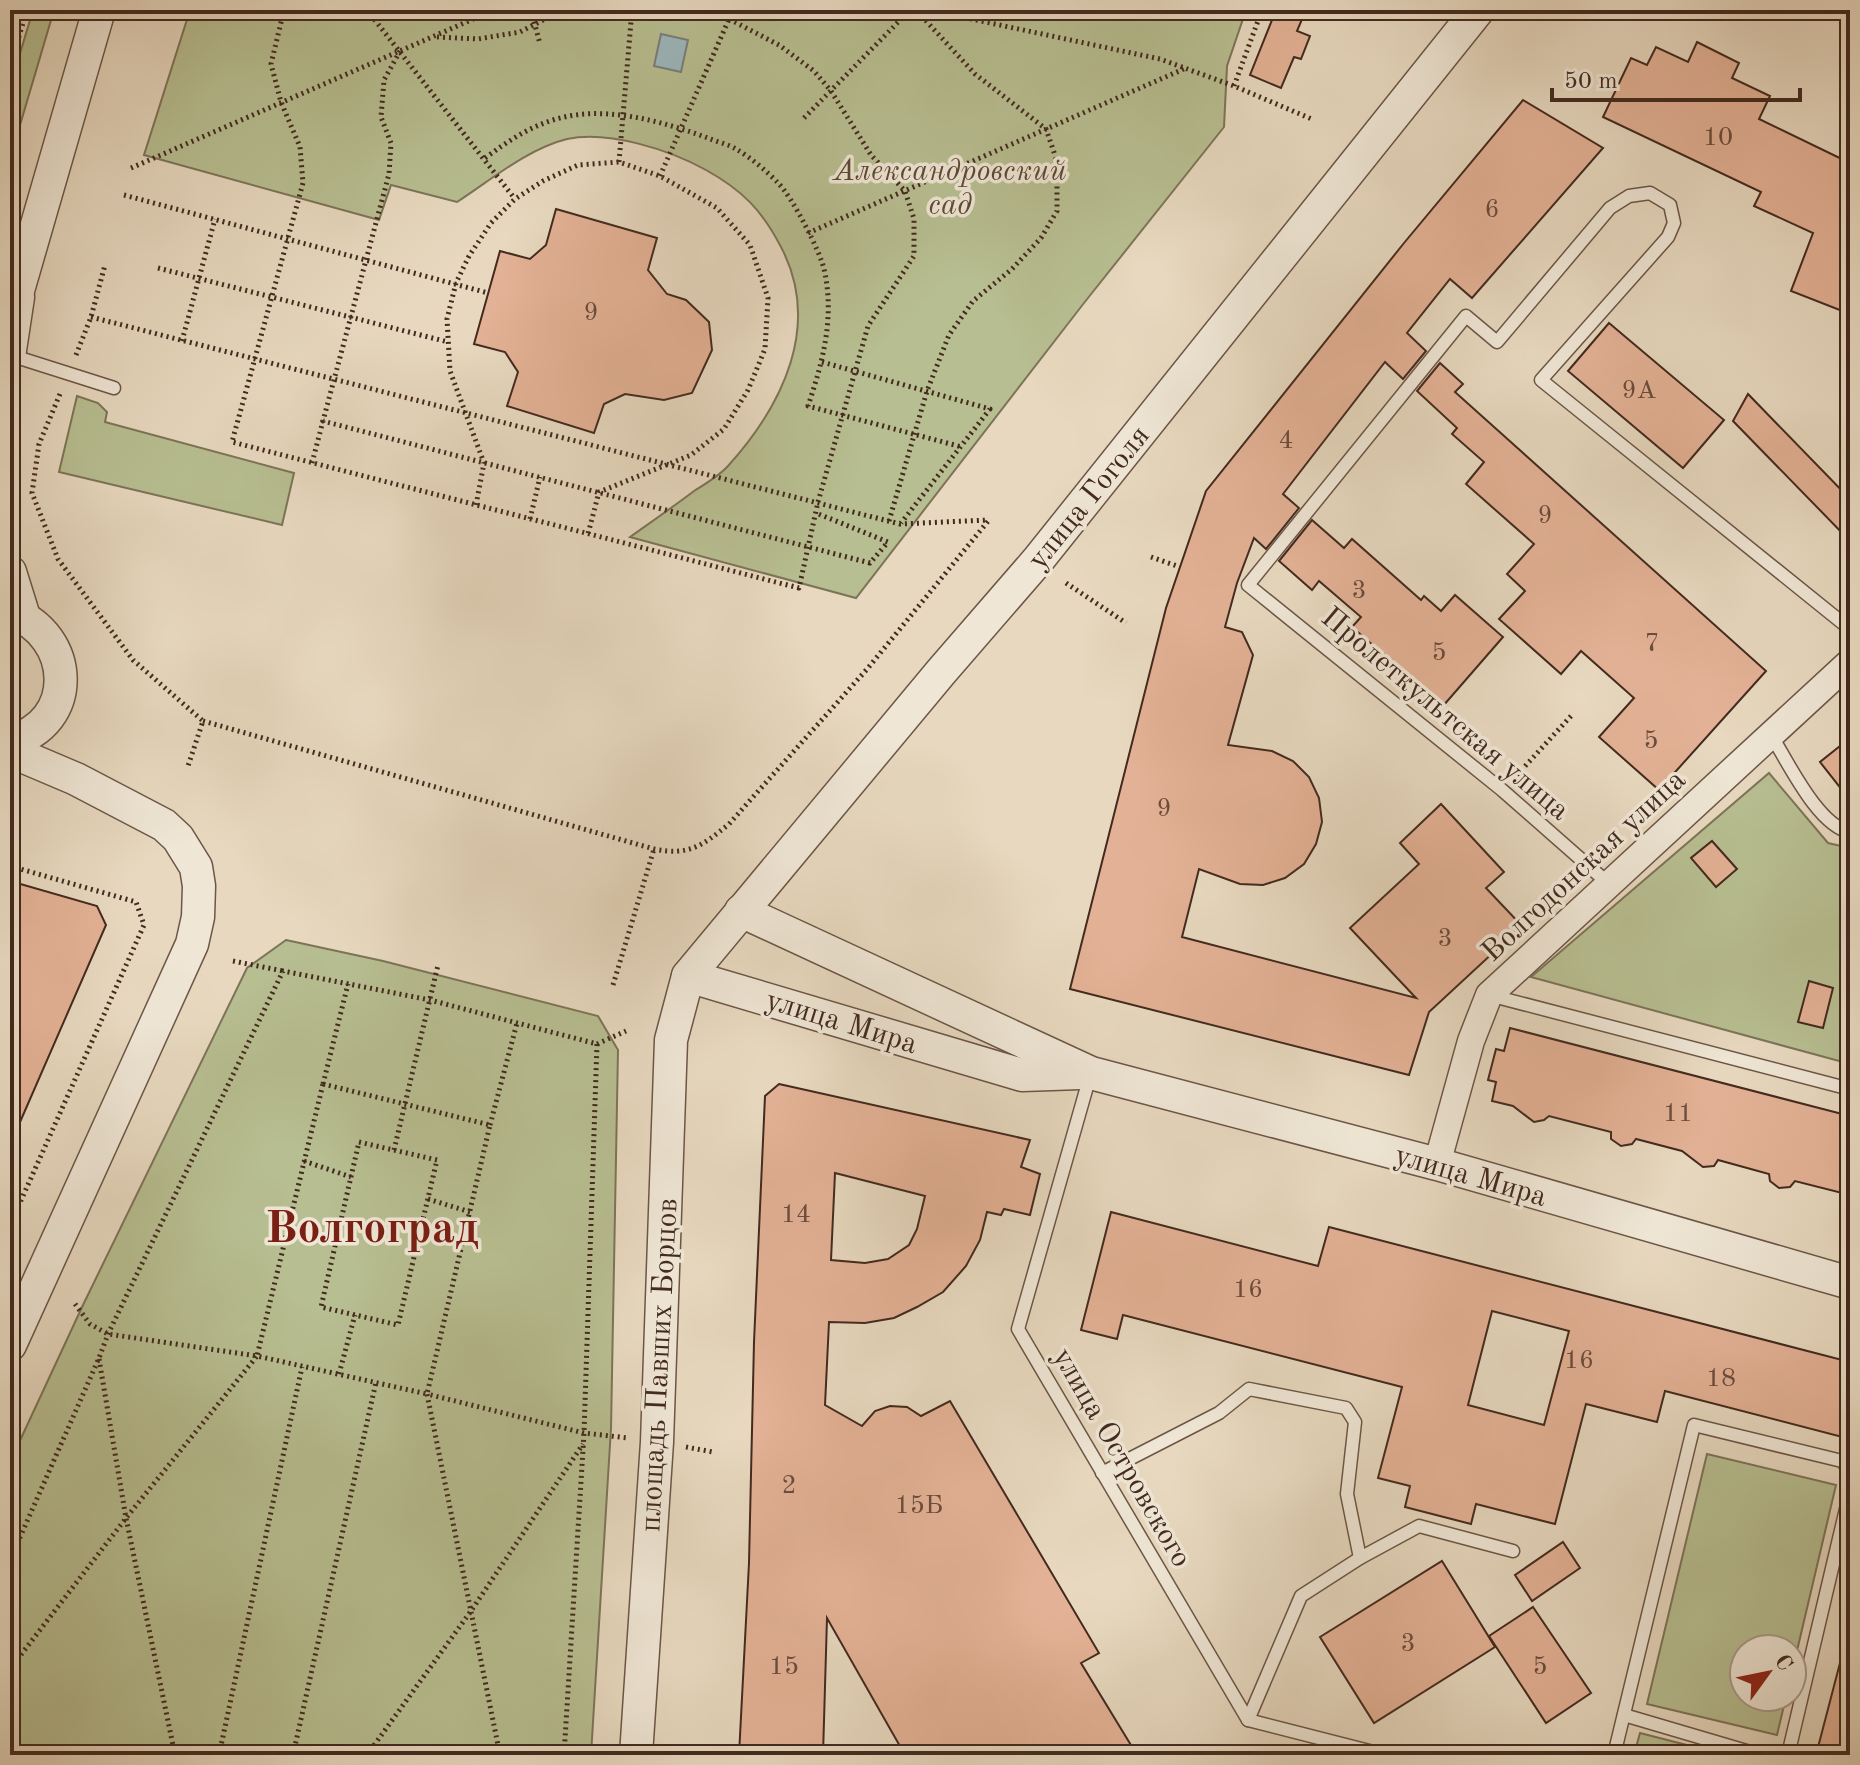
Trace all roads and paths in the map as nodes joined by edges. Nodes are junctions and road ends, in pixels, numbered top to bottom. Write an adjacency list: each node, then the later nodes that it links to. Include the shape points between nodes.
1 (27, 10): 21 (path)
2 (99, 10): 48 (street)
3 (284, 10): 25 (path, via 271,64)
4 (367, 10): 20 (path)
5 (494, 10): 18 (path)
6 (531, 10): 17 (path)
7 (562, 10): 17 (path)
8 (632, 10): 26 (path)
9 (684, 10): 16 (path)
10 (733, 10): 16 (path)
11 (910, 10): 24 (path)
12 (916, 10): 30 (path, via 975,74)
13 (929, 10): 22 (path)
14 (1262, 10): 23 (path)
15 (1478, 10): 98 (street, улица Гоголя, via 1038,560)
16 (729, 19): 24 (path, via 779,45); 29 (path)
17 (535, 24): 18 (path, via 478,39); 19 (path)
18 (433, 36): 20 (path)
19 (540, 44)
20 (400, 51): 25 (path); 31 (path); 41 (path, via 384,80 381,117 391,143 389,174)
21 (10, 66)
22 (1186, 68): 23 (path); 30 (path)
23 (1234, 86): 28 (path)
24 (831, 91): 27 (path); 35 (path, via 871,155)
25 (281, 102): 33 (path); 40 (path, via 300,147 303,183)
26 (623, 115): 29 (path); 31 (path, via 556,119 519,134); 32 (path)
27 (804, 118)
28 (1314, 120)
29 (680, 128): 34 (path); 39 (path, via 736,149 780,184)
30 (1046, 129): 35 (path); 60 (path, via 1057,161 1057,211 1022,259 973,301 949,335)
31 (485, 158): 37 (path)
32 (619, 162): 34 (path); 37 (path, via 578,165)
33 (131, 168)
34 (660, 176): 68 (path, via 717,208 750,245 768,298 765,349 748,390 724,429 691,455)
35 (905, 191): 39 (path); 56 (path, via 914,219 914,256 868,326)
36 (124, 195): 38 (path)
37 (515, 199): 45 (path, via 491,223)
38 (215, 219): 40 (path); 44 (path)
39 (808, 233): 55 (path, via 824,268 829,325)
40 (287, 239): 41 (path); 47 (path)
41 (366, 260): 45 (path); 50 (path)
42 (105, 265): 49 (path)
43 (158, 268): 44 (path)
44 (199, 279): 47 (path); 51 (path)
45 (456, 283): 46 (path); 52 (path, via 447,319)
46 (488, 293)
47 (272, 298): 50 (path); 54 (path)
48 (12, 310): 53 (street)
49 (91, 317): 51 (path); 57 (path)
50 (350, 318): 52 (path); 58 (path)
51 (182, 341): 54 (path)
52 (448, 342): 61 (path, via 450,371)
53 (10, 352): 57 (lane)
54 (257, 360): 58 (path); 66 (path, via 232,442)
55 (822, 362): 56 (path); 62 (path, via 808,406)
56 (854, 371): 60 (path); 62 (path)
57 (68, 374): 59 (lane); 88 (path, via 39,444 32,493 58,559 133,660)
58 (334, 380): 61 (path); 63 (path)
59 (114, 388)
60 (927, 391): 64 (path); 65 (path, via 990,409)
61 (466, 413): 67 (path); 68 (path)
62 (842, 415): 64 (path); 71 (path)
63 (323, 421): 66 (path); 67 (path)
64 (915, 434): 65 (path); 75 (path)
65 (962, 447): 76 (path)
66 (312, 463): 72 (path)
67 (484, 463): 69 (path); 72 (path)
68 (668, 464): 70 (path); 71 (path)
69 (540, 477): 70 (path); 74 (path)
70 (599, 492): 77 (path); 78 (path)
71 (818, 502): 73 (path); 75 (path)
72 (476, 505): 74 (path)
73 (816, 513): 78 (path); 78 (path, via 888,542 870,563)
74 (530, 519): 77 (path)
75 (889, 521): 76 (path)
76 (900, 524): 95 (path, via 989,520 868,668 729,824 706,843 677,853)
77 (588, 534): 78 (path, via 799,588)
78 (809, 546)
79 (1151, 557): 80 (path)
80 (1180, 567)
81 (10, 572): 83 (street)
82 (1066, 583): 84 (path)
83 (17, 615): 90 (street, via 36,625 54,646 60,687 41,724)
84 (1126, 623)
85 (1850, 629): 93 (lane, Пролеткультская улица, via 1541,380 1668,237 1674,223 1670,205 1650,193 1629,196 1610,208 1497,342 1466,316 1248,585)
86 (1850, 662): 89 (street, Волгодонская улица)
87 (1571, 716): 93 (path)
88 (203, 721): 92 (path); 95 (path)
89 (1771, 735): 94 (lane, via 1812,801 1840,830); 97 (street, Волгодонская улица)
90 (10, 741)
91 (10, 751): 124 (street, via 164,825 188,851 199,886 192,944)
92 (187, 769)
93 (1502, 790): 97 (lane, Пролеткультская улица)
94 (1850, 832)
95 (654, 849): 104 (path)
96 (10, 866): 121 (path, via 136,902 144,925)
97 (1609, 884): 105 (street, Волгодонская улица)
98 (741, 911): 102 (street, улица Гоголя); 110 (street, улица Мира)
99 (233, 961): 101 (path)
100 (438, 965): 106 (path)
101 (283, 971): 103 (path); 126 (path)
102 (688, 976): 110 (street, улица Мира, via 1022,1075); 135 (street, площадь Павших Борцов, via 671,1040)
103 (348, 984): 106 (path); 111 (path)
104 (613, 985)
105 (1489, 995): 112 (lane); 117 (street, Волгодонская улица)
106 (430, 1000): 107 (path); 113 (path)
107 (517, 1023): 109 (path); 114 (path)
108 (626, 1031): 109 (path)
109 (597, 1044): 134 (path)
110 (1091, 1073): 117 (street, улица Мира); 138 (lane, улица Островского, via 1018,1329)
111 (323, 1084): 113 (path); 116 (path)
112 (1850, 1089)
113 (405, 1104): 114 (path); 115 (path)
114 (490, 1125): 120 (path)
115 (394, 1150): 118 (path, via 359,1142); 119 (path, via 437,1160)
116 (304, 1161): 118 (path); 128 (path)
117 (1437, 1164): 122 (street, улица Мира)
118 (351, 1177): 125 (path, via 321,1307)
119 (428, 1199): 120 (path); 125 (path, via 398,1325)
120 (470, 1212): 133 (path)
121 (10, 1225)
122 (1850, 1283)
123 (75, 1304): 126 (path, via 90,1324)
124 (17, 1312): 127 (street)
125 (355, 1315): 131 (path)
126 (108, 1334): 128 (path); 129 (path)
127 (10, 1345)
128 (257, 1356): 130 (path); 140 (path)
129 (99, 1358): 140 (path); 143 (path)
130 (302, 1367): 131 (path); 149 (path)
131 (339, 1374): 132 (path)
132 (376, 1382): 133 (path); 150 (path)
133 (427, 1394): 134 (path); 144 (path)
134 (584, 1433): 135 (path); 136 (path)
135 (657, 1442): 154 (street, площадь Павших Борцов)
136 (583, 1443): 144 (path); 153 (path)
137 (1850, 1471): 146 (lane, via 1842,1461 1694,1425)
138 (1102, 1473): 142 (lane, via 1219,1413 1249,1389 1346,1408 1355,1422 1347,1494); 147 (lane, улица Островского)
139 (1850, 1492): 158 (lane)
140 (126, 1518): 145 (path); 148 (path)
141 (1513, 1551): 142 (lane, via 1419,1526)
142 (1360, 1558): 147 (lane, via 1301,1596)
143 (10, 1560)
144 (471, 1611): 151 (path); 152 (path)
145 (10, 1669)
146 (1624, 1715): 156 (lane); 157 (lane)
147 (1248, 1720): 155 (lane)
148 (175, 1755)
149 (219, 1755)
150 (293, 1755)
151 (367, 1755)
152 (500, 1755)
153 (564, 1755)
154 (636, 1755)
155 (1385, 1755)
156 (1614, 1755)
157 (1760, 1755)
158 (1788, 1755)

